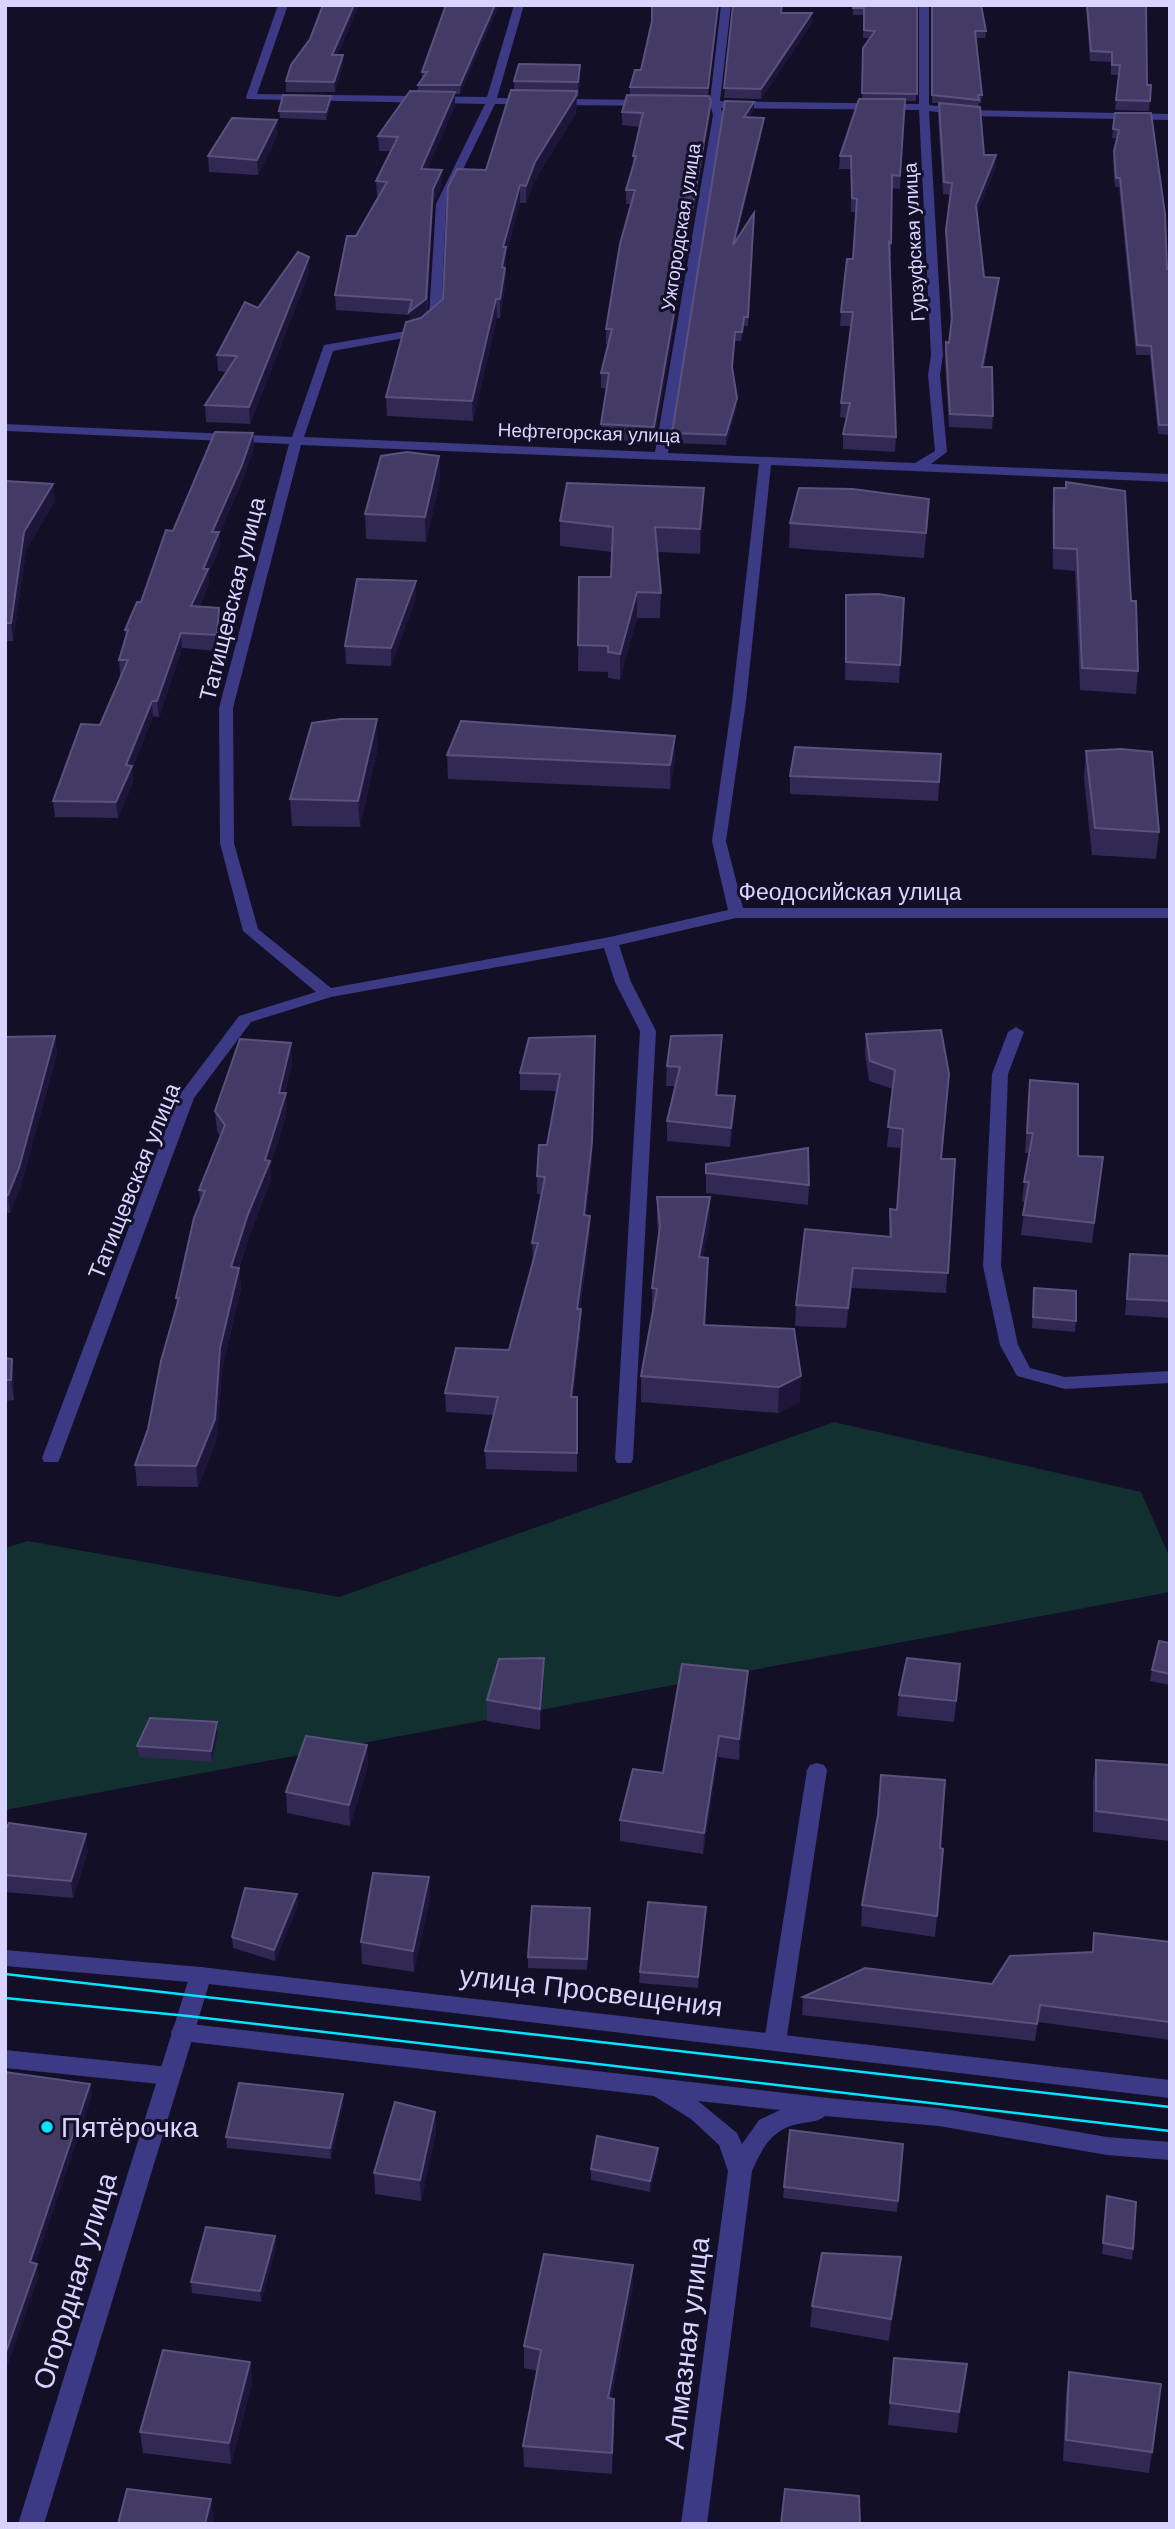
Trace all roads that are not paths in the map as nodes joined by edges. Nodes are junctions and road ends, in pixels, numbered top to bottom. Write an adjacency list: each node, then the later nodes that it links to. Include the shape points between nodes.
1 (283, 5): 5 (street, via 251,97)
2 (519, 5): 5 (street, Татищевская улица)
3 (726, 5): 8 (street, Ужгородская улица)
4 (924, 5): 9 (street, Гурзуфская улица)
5 (491, 101): 6 (street); 12 (street, Татищевская улица, via 441,204 435,317 416,333 328,348)
6 (659, 103)
7 (673, 104): 8 (street)
8 (715, 104): 9 (street); 13 (street, Ужгородская улица, via 718,115)
9 (924, 107): 10 (street, via 971,113); 15 (street, Гурзуфская улица, via 941,452)
10 (1170, 117)
11 (7, 427): 12 (street, Нефтегорская улица)
12 (296, 442): 13 (street, Нефтегорская улица); 20 (street, Татищевская улица, via 226,708 227,843 251,931)
13 (661, 455): 14 (street, Нефтегорская улица)
14 (765, 462): 15 (street, Нефтегорская улица); 17 (street, via 719,841)
15 (920, 465): 16 (street, Нефтегорская улица)
16 (1170, 478)
17 (736, 913): 18 (street, Феодосийская улица); 19 (street, Феодосийская улица)
18 (1170, 914)
19 (610, 942): 20 (street, Феодосийская улица); 24 (street, via 623,982 648,1031)
20 (328, 993): 23 (street, Татищевская улица, via 245,1019 187,1097)
21 (1016, 1032): 22 (street, via 1000,1074 992,1266 1009,1345 1023,1372 1065,1383)
22 (1170, 1377)
23 (51, 1458)
24 (624, 1459)
25 (817, 1770): 29 (street)
26 (5, 1958): 27 (street, улица Просвещения)
27 (201, 1975): 28 (street, Огородная улица); 29 (street, улица Просвещения)
28 (183, 2032): 31 (street, Огородная улица); 32 (street)
29 (775, 2042): 33 (street, улица Просвещения)
30 (5, 2059): 31 (street)
31 (169, 2076): 37 (street, Огородная улица)
32 (654, 2085): 34 (street); 36 (street, via 699,2113 729,2140)
33 (1170, 2088)
34 (837, 2108): 35 (street, via 939,2117 1107,2146); 36 (street, via 780,2117 758,2132)
35 (1170, 2151)
36 (740, 2171): 38 (street, Алмазная улица)
37 (31, 2524)
38 (694, 2524)

